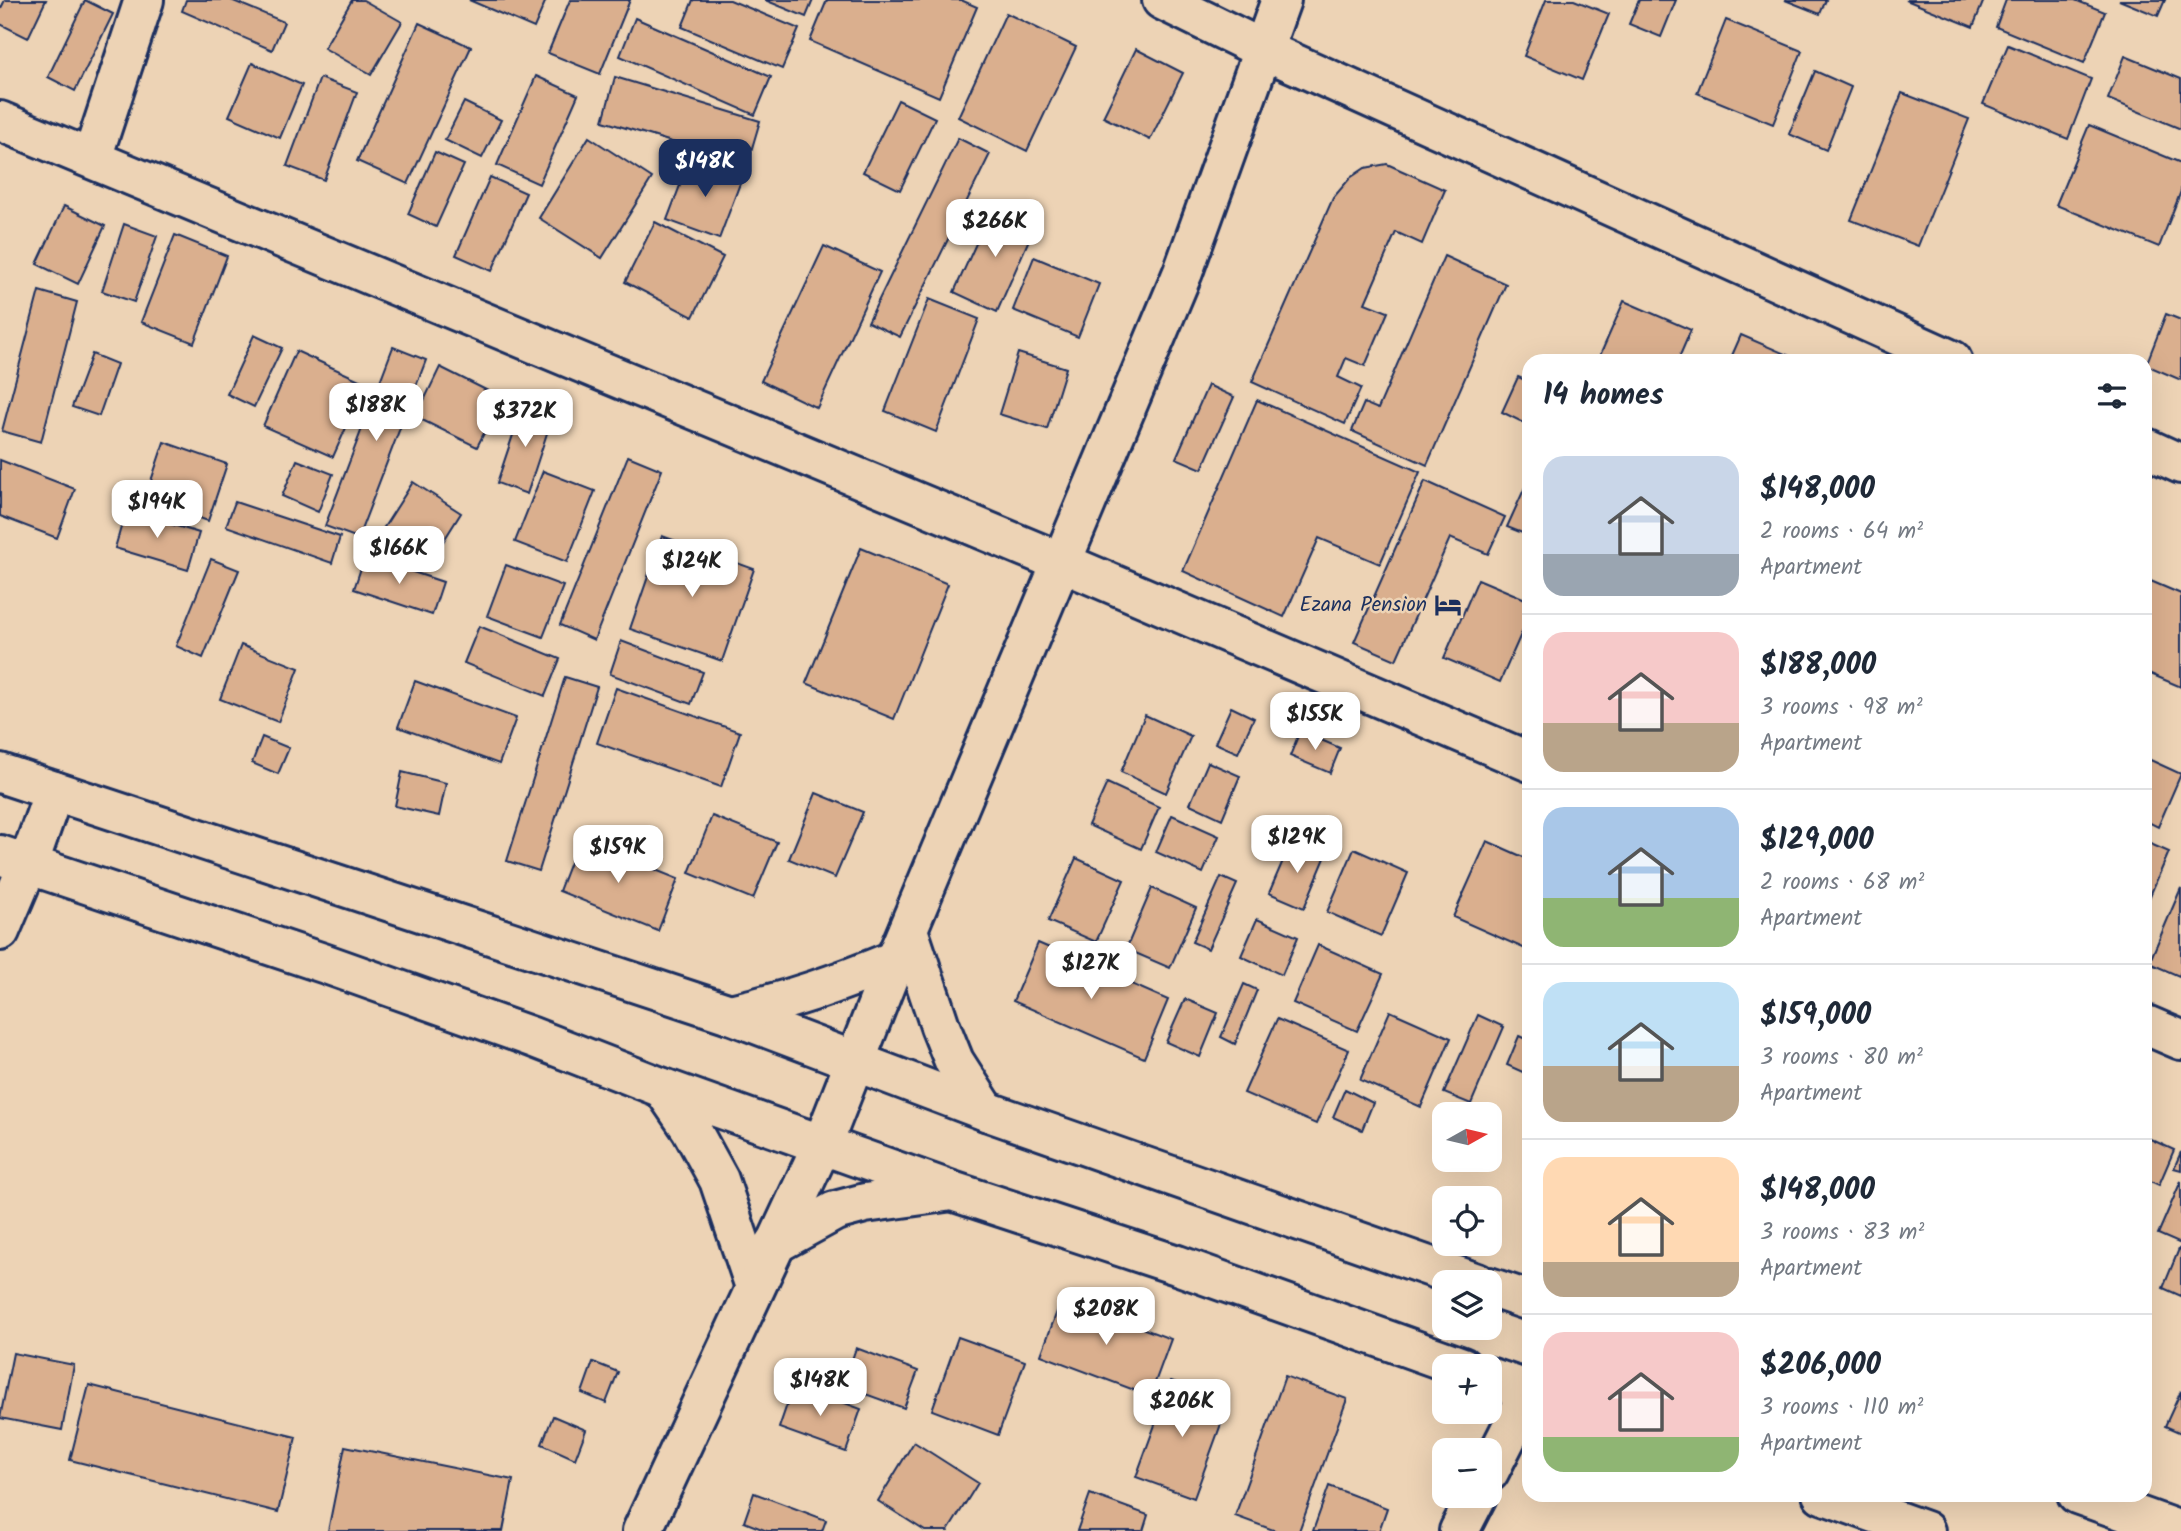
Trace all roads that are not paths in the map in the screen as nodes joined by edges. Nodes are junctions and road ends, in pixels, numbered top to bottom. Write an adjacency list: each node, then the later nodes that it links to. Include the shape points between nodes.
1 (144, 0): 6 (street)
2 (1162, 0): 4 (street)
3 (1281, 0): 4 (street)
4 (1262, 49): 7 (street); 10 (street, via 1183,272)
5 (0, 121): 6 (street)
6 (92, 158): 10 (street)
7 (1939, 354)
8 (2152, 451): 9 (street)
9 (2181, 464)
10 (1061, 562): 11 (street); 16 (street)
11 (1522, 759)
12 (0, 772): 13 (street)
13 (54, 791): 14 (street); 17 (street)
14 (14, 860): 15 (street); 21 (street, via 326,964)
15 (0, 931)
16 (902, 945): 17 (street, via 828,988); 20 (street); 22 (street, via 954,1060)
17 (730, 1014): 20 (street)
18 (2152, 1028): 19 (street)
19 (2181, 1040)
20 (853, 1063): 22 (street); 23 (street)
21 (663, 1088): 23 (street); 27 (street, via 719,1180)
22 (986, 1111): 26 (street)
23 (822, 1145): 24 (street); 25 (street)
24 (952, 1191): 25 (street, via 835,1211); 30 (street)
25 (775, 1244): 27 (street)
26 (1440, 1270)
27 (755, 1287): 38 (street)
28 (1502, 1291): 29 (street)
29 (1522, 1298)
30 (1432, 1356)
31 (1502, 1381): 32 (street)
32 (1522, 1388)
33 (1522, 1407): 34 (street)
34 (1502, 1446)
35 (1844, 1502): 40 (street)
36 (2099, 1502): 41 (street)
37 (1471, 1508): 39 (street)
38 (642, 1531)
39 (1460, 1531)
40 (1925, 1531)
41 (2180, 1531)

